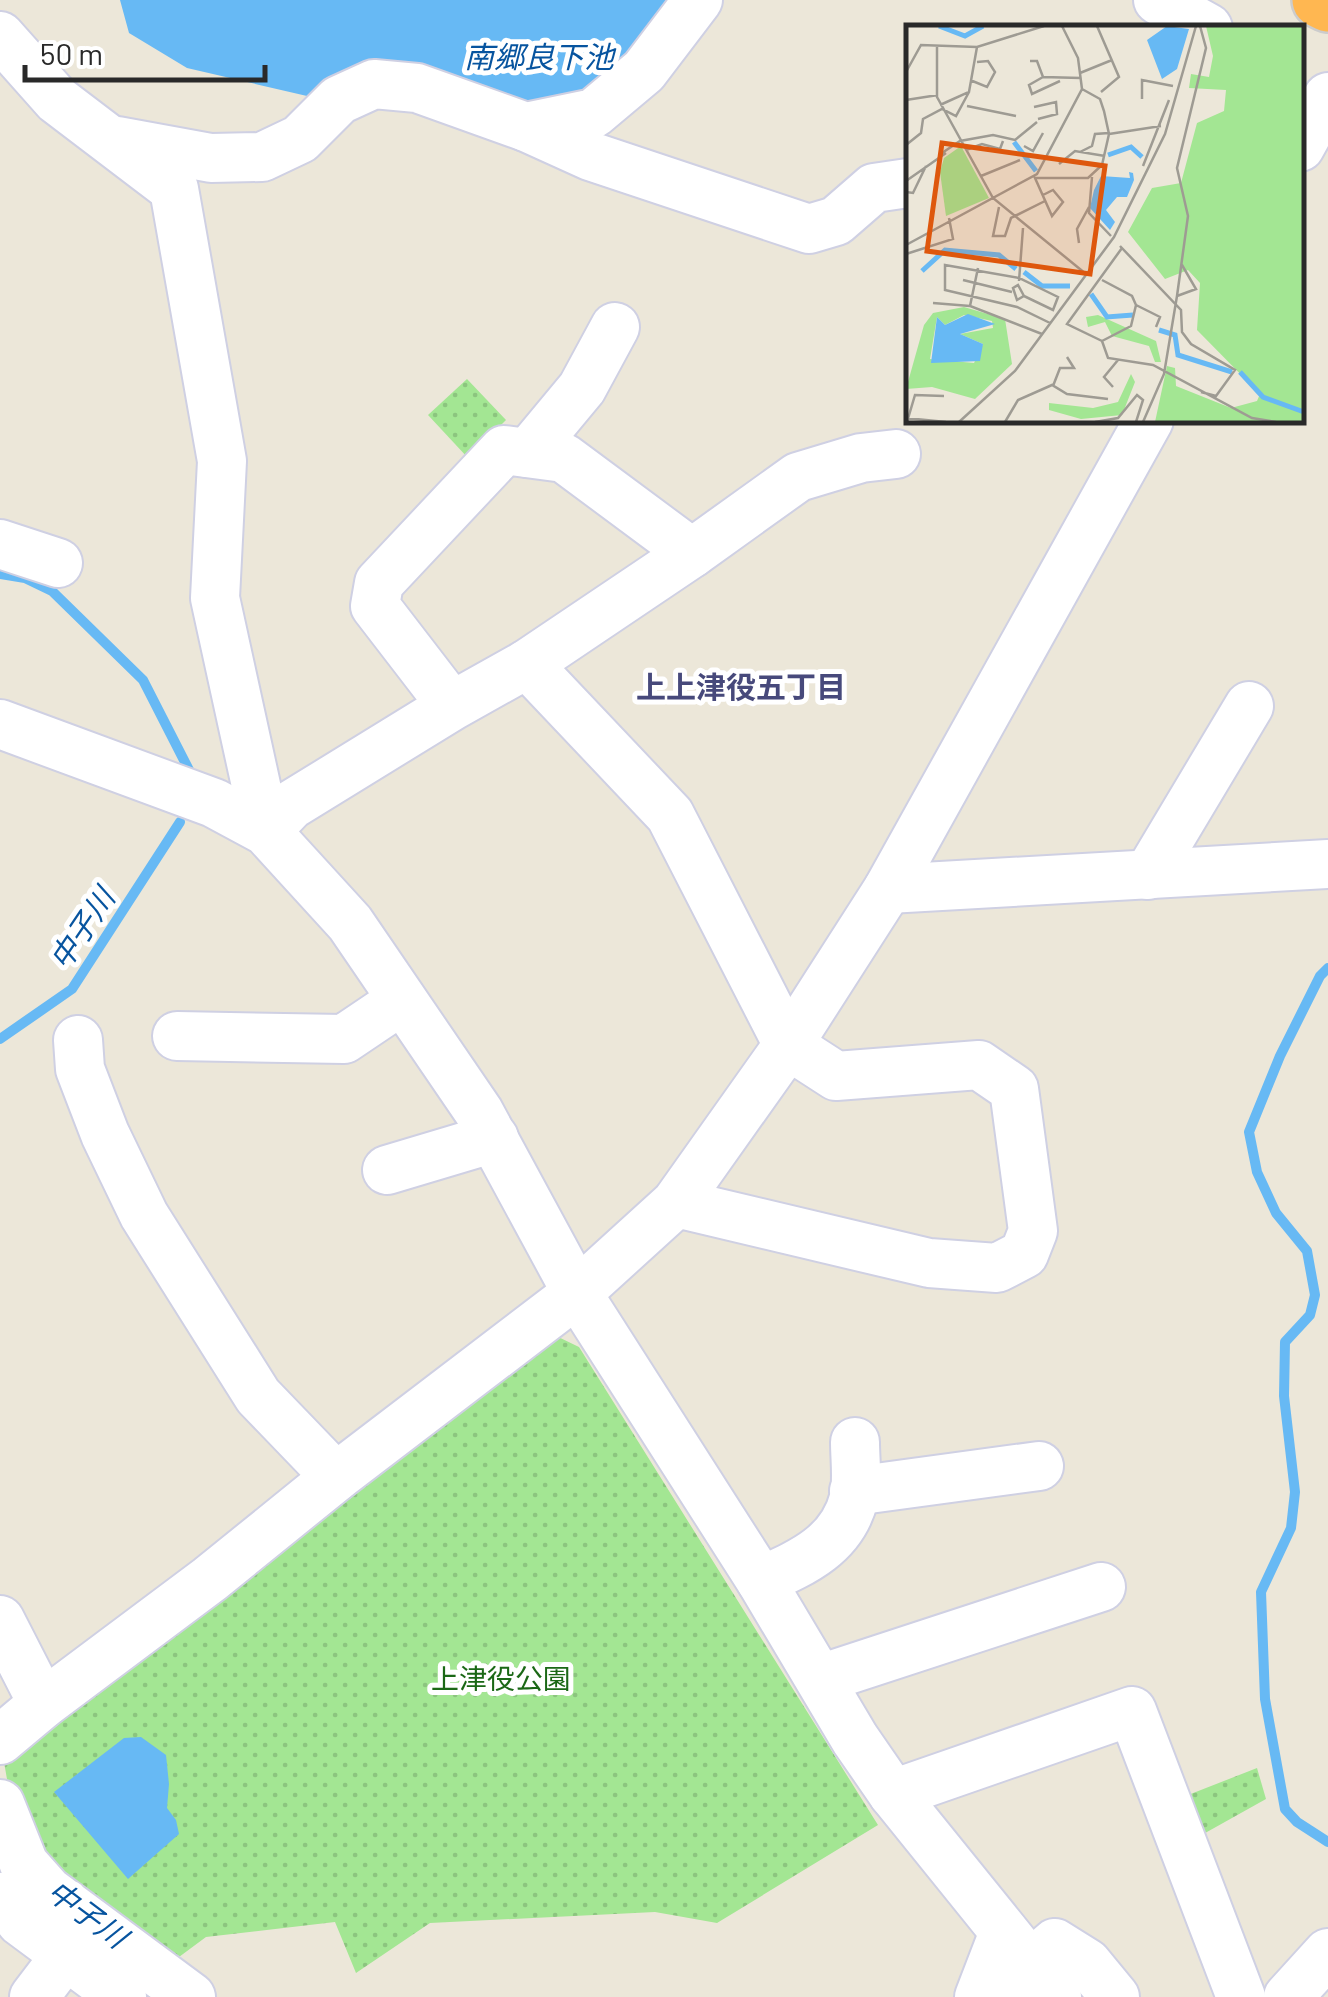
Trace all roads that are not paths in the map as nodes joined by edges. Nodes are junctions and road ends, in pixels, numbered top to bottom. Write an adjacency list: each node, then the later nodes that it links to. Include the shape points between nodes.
1 (698, 0): 9 (street, via 644,71 594,113)
2 (1158, 0): 5 (street)
3 (1320, 0): 4 (highway)
4 (1328, 4)
5 (1203, 25)
6 (1, 31): 10 (street, via 57,100)
7 (1303, 80): 8 (street)
8 (1328, 95): 11 (street)
9 (526, 127): 10 (street, via 417,88 374,84 338,100 300,139 262,157 211,158); 12 (street, via 590,156 809,230 836,221 874,188)
10 (105, 138): 24 (street, via 174,189 222,461 215,598)
11 (1303, 141)
12 (906, 183)
13 (615, 326): 15 (street, via 582,388)
14 (1148, 422): 27 (street)
15 (528, 453): 18 (street, via 564,458); 21 (street, via 504,450 379,583 375,606)
16 (896, 454): 18 (street, via 798,477)
17 (0, 544): 19 (street)
18 (692, 553): 20 (street)
19 (58, 564)
20 (527, 664): 21 (street); 31 (street, via 670,815)
21 (452, 706): 24 (street, via 291,805)
22 (1249, 706): 26 (street)
23 (0, 724): 24 (street, via 214,803)
24 (266, 830): 28 (street, via 350,924)
25 (1328, 864): 26 (street)
26 (1148, 875): 27 (street)
27 (888, 889): 31 (street)
28 (402, 1000): 29 (street, via 344,1040); 32 (street)
29 (176, 1036)
30 (78, 1040): 38 (street, via 80,1070 144,1215 258,1396)
31 (788, 1045): 34 (street); 34 (street, via 836,1076 979,1065 1014,1088 1033,1230 1024,1254 997,1268 928,1263)
32 (494, 1138): 33 (street); 35 (street)
33 (388, 1170)
34 (676, 1203): 35 (street)
35 (577, 1293): 38 (street); 40 (street)
36 (856, 1442): 39 (street)
37 (1039, 1466): 39 (street)
38 (336, 1477): 44 (street)
39 (854, 1491): 40 (street, via 833,1539 810,1559)
40 (761, 1581): 43 (street)
41 (1102, 1587): 43 (street)
42 (0, 1620): 44 (street)
43 (820, 1679): 46 (street)
44 (43, 1704): 45 (street)
45 (0, 1740)
46 (893, 1794): 51 (street); 57 (street, via 1132,1711)
47 (0, 1804): 52 (street, via 24,1864 48,1891)
48 (0, 1897): 50 (street)
49 (1328, 1953): 58 (street)
50 (66, 1955): 53 (street); 54 (street)
51 (1028, 1973): 55 (street); 56 (street, via 1055,1943 1087,1963)
52 (176, 1993)
53 (34, 1997)
54 (122, 1997)
55 (980, 1997)
56 (1115, 1997)
57 (1241, 1997)
58 (1288, 1997)

